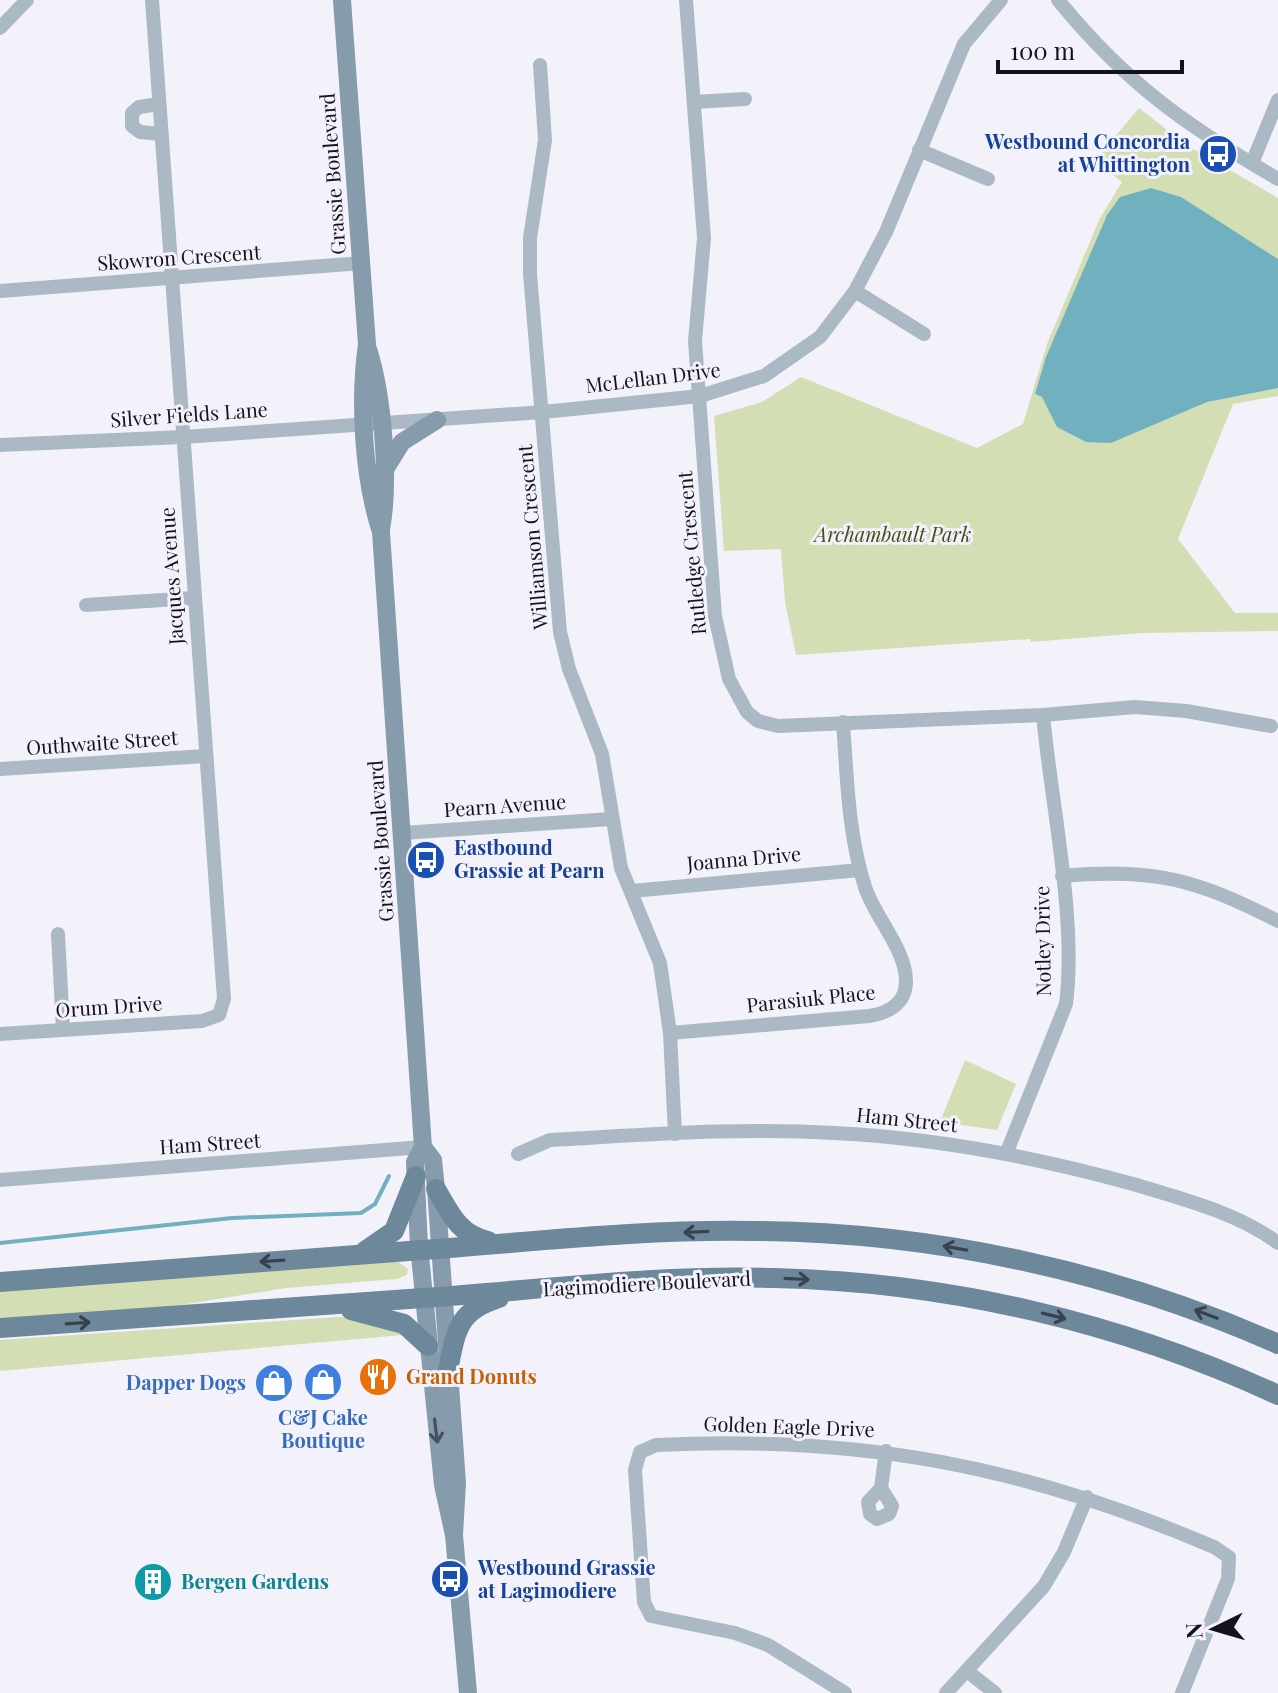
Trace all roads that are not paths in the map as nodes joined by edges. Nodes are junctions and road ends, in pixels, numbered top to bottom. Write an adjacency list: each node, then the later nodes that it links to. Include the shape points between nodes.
1 (27, 0): 7 (street)
2 (152, 0): 12 (street, Jacques Avenue)
3 (342, 0): 18 (main road, Grassie Boulevard)
4 (686, 0): 11 (street, Rutledge Crescent)
5 (1001, 0): 14 (street, McLellan Drive, via 964,44)
6 (1058, 0): 15 (street, via 1145,92 1202,135)
7 (0, 28)
8 (540, 65): 24 (street, Williamson Crescent, via 545,140 530,238 530,274)
9 (745, 99): 11 (street)
10 (1278, 100): 15 (street)
11 (694, 102): 23 (street, Rutledge Crescent, via 704,238 695,317)
12 (159, 104): 13 (street, Jacques Avenue); 13 (street, via 139,107 132,113 132,126)
13 (161, 134): 19 (street, Jacques Avenue)
14 (919, 150): 16 (street); 21 (street, McLellan Drive)
15 (1252, 163): 17 (street)
16 (988, 179)
17 (1278, 179)
18 (362, 263): 19 (street, Skowron Crescent); 26 (main road, Grassie Boulevard, via 367,344 377,377)
19 (172, 280): 20 (street, Skowron Crescent); 27 (street, Jacques Avenue)
20 (0, 291)
21 (855, 291): 22 (street); 23 (street, McLellan Drive, via 820,337 785,364 742,385)
22 (924, 334)
23 (700, 396): 24 (street, McLellan Drive); 34 (street, Rutledge Crescent, via 715,616 729,679 758,721 778,726)
24 (543, 412): 25 (street, McLellan Drive); 38 (street, Williamson Crescent, via 560,632 602,754)
25 (437, 420): 26 (street, McLellan Drive); 29 (main road, via 402,442)
26 (373, 421): 27 (street, Silver Fields Lane); 29 (main road, Grassie Boulevard); 30 (main road, Grassie Boulevard, via 372,504)
27 (183, 437): 28 (street, Silver Fields Lane); 31 (street, Jacques Avenue)
28 (0, 445)
29 (384, 471): 30 (main road, Grassie Boulevard)
30 (381, 532): 39 (main road, Grassie Boulevard)
31 (193, 598): 32 (street); 36 (street, Jacques Avenue)
32 (86, 605)
33 (1043, 715): 34 (street, Rutledge Crescent); 35 (street, Rutledge Crescent, via 1135,707); 41 (street, Notley Drive)
34 (843, 722): 40 (street, Parasiuk Place)
35 (1271, 726)
36 (206, 756): 37 (street, Outhwaite Street); 45 (street, Jacques Avenue, via 224,999)
37 (0, 769)
38 (611, 819): 39 (street, Pearn Avenue); 42 (street, Williamson Crescent, via 621,868)
39 (402, 833): 50 (main road, Grassie Boulevard)
40 (860, 870): 42 (street, Joanna Drive); 47 (street, Parasiuk Place, via 903,961 906,986 895,1007 869,1016)
41 (1062, 876): 43 (street, via 1162,875 1202,885); 52 (street, Notley Drive, via 1066,1004)
42 (632, 891): 47 (street, Williamson Crescent, via 660,963)
43 (1278, 921)
44 (58, 934): 46 (street)
45 (219, 1015): 46 (street, Orum Drive, via 202,1021)
46 (63, 1029): 48 (street, Orum Drive)
47 (670, 1033): 49 (street, Williamson Crescent)
48 (0, 1034)
49 (675, 1134): 51 (street, Ham Street, via 550,1140); 52 (street, Ham Street, via 833,1132)
50 (423, 1147): 53 (main road, Grassie Boulevard, via 415,1162); 54 (street, Ham Street); 55 (main road, Grassie Boulevard, via 433,1160)
51 (518, 1154)
52 (1006, 1154): 57 (street, Ham Street, via 1167,1194 1261,1230)
53 (416, 1176): 58 (main road, Grassie Boulevard); 59 (main road, via 390,1236)
54 (0, 1180)
55 (436, 1189): 56 (main road, via 460,1229 472,1238); 58 (main road, Grassie Boulevard)
56 (528, 1243): 58 (main road); 65 (main road, one-way to 56, via 1118,1284 947,1246 755,1231)
57 (1278, 1243)
58 (430, 1250): 59 (main road); 62 (main road, Grassie Boulevard)
59 (350, 1255): 60 (main road, one-way to 60)
60 (0, 1282)
61 (525, 1290): 62 (main road, Lagimodiere Boulevard); 67 (main road, via 473,1308 455,1332); 68 (main road, Lagimodiere Boulevard, one-way to 68, via 760,1278 921,1290 1101,1328)
62 (434, 1297): 63 (main road, Lagimodiere Boulevard); 66 (main road, Grassie Boulevard); 67 (main road, Grassie Boulevard)
63 (320, 1304): 64 (main road, Lagimodiere Boulevard, one-way to 63); 66 (main road, via 395,1320)
64 (0, 1328)
65 (1278, 1344)
66 (428, 1346): 72 (main road, Grassie Boulevard, one-way to 72, via 443,1485)
67 (448, 1370): 72 (main road, Grassie Boulevard, via 457,1483)
68 (1278, 1395)
69 (886, 1451): 70 (street, Golden Eagle Drive); 71 (street, Golden Eagle Drive, via 995,1471); 76 (street, Golden Eagle Drive, via 721,1442 656,1445 636,1460 644,1602 651,1616 768,1645)
70 (881, 1488)
71 (1087, 1497): 73 (street, via 1044,1586); 74 (street, Golden Eagle Drive, via 1229,1557 1228,1579)
72 (454, 1535): 75 (main road, Grassie Boulevard)
73 (967, 1671): 77 (street); 78 (street)
74 (1188, 1691)
75 (468, 1693)
76 (845, 1693)
77 (946, 1693)
78 (995, 1693)

